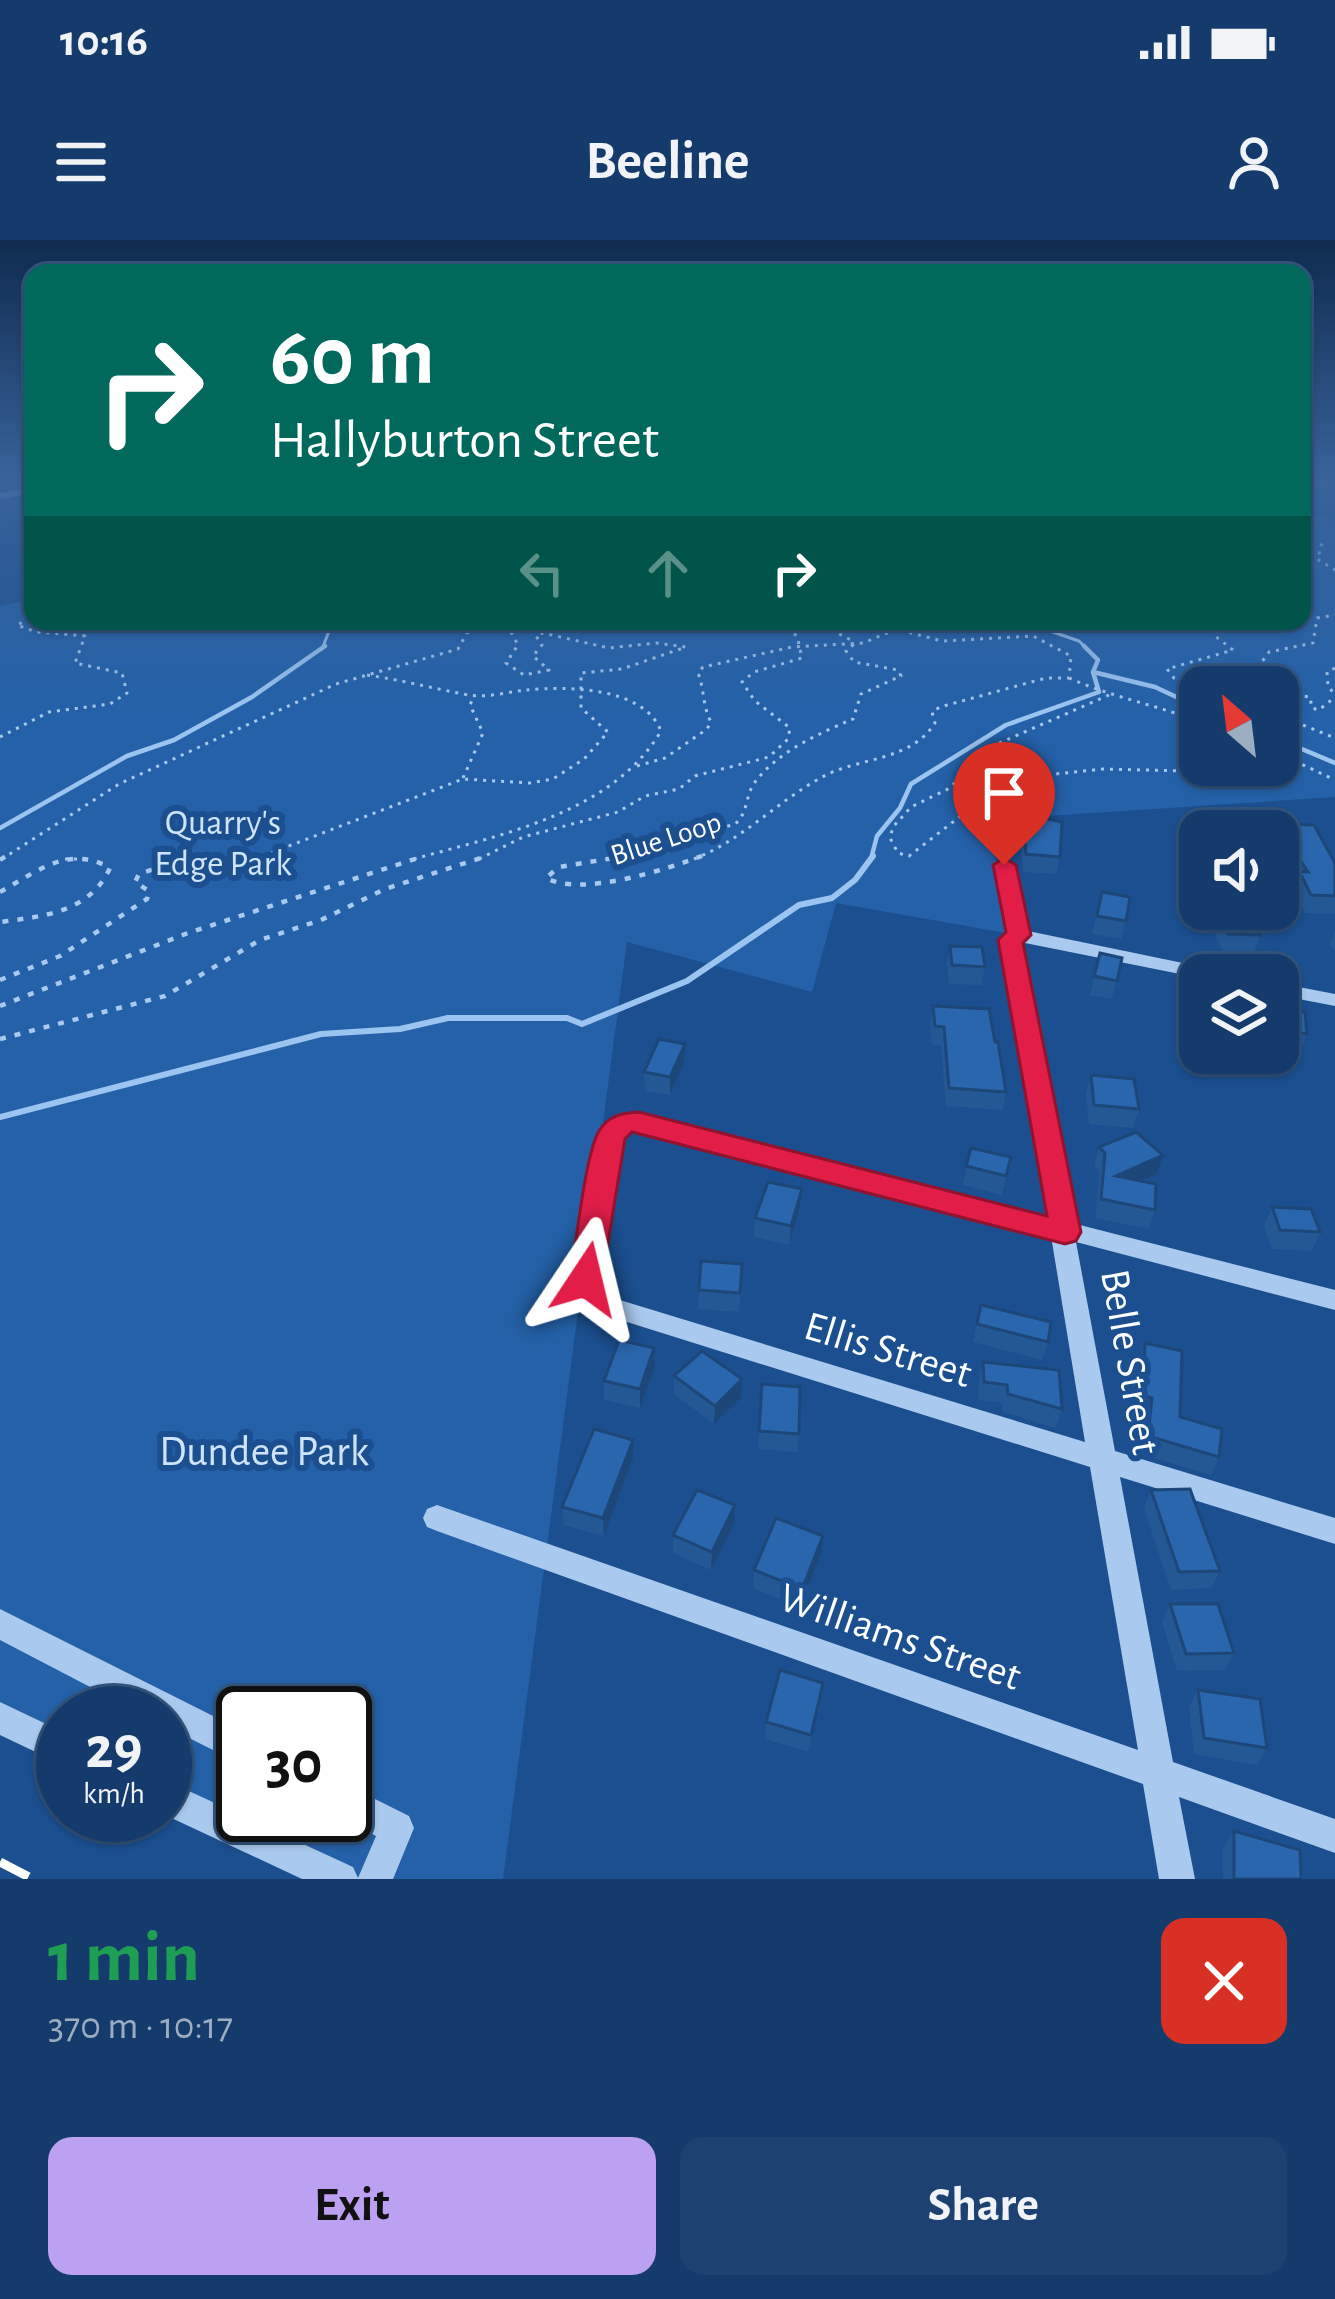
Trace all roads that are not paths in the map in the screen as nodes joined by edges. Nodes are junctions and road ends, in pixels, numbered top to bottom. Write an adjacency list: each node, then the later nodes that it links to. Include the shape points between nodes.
1 (1004, 865): 2 (street, Belle Street)
2 (1019, 935): 3 (street); 6 (street, Belle Street, via 1010,940)
3 (1179, 968)
4 (1299, 992): 5 (street)
5 (1335, 1000)
6 (1065, 1232): 7 (street); 8 (street, Belle Street); 8 (street, Ellis Street, via 639,1121 611,1136 586,1279 601,1304)
7 (1335, 1300)
8 (1104, 1461): 10 (street, Ellis Street); 15 (street, Belle Street)
9 (437, 1518): 15 (street, Williams Street)
10 (1335, 1531)
11 (0, 1624): 13 (street)
12 (0, 1718): 14 (street)
13 (216, 1734)
14 (36, 1736)
15 (1160, 1773): 18 (street, Williams Street); 21 (street, Belle Street)
16 (192, 1810): 19 (street)
17 (372, 1815): 20 (street, via 397,1828)
18 (1335, 1836)
19 (341, 1879)
20 (375, 1879)
21 (1177, 1879)

